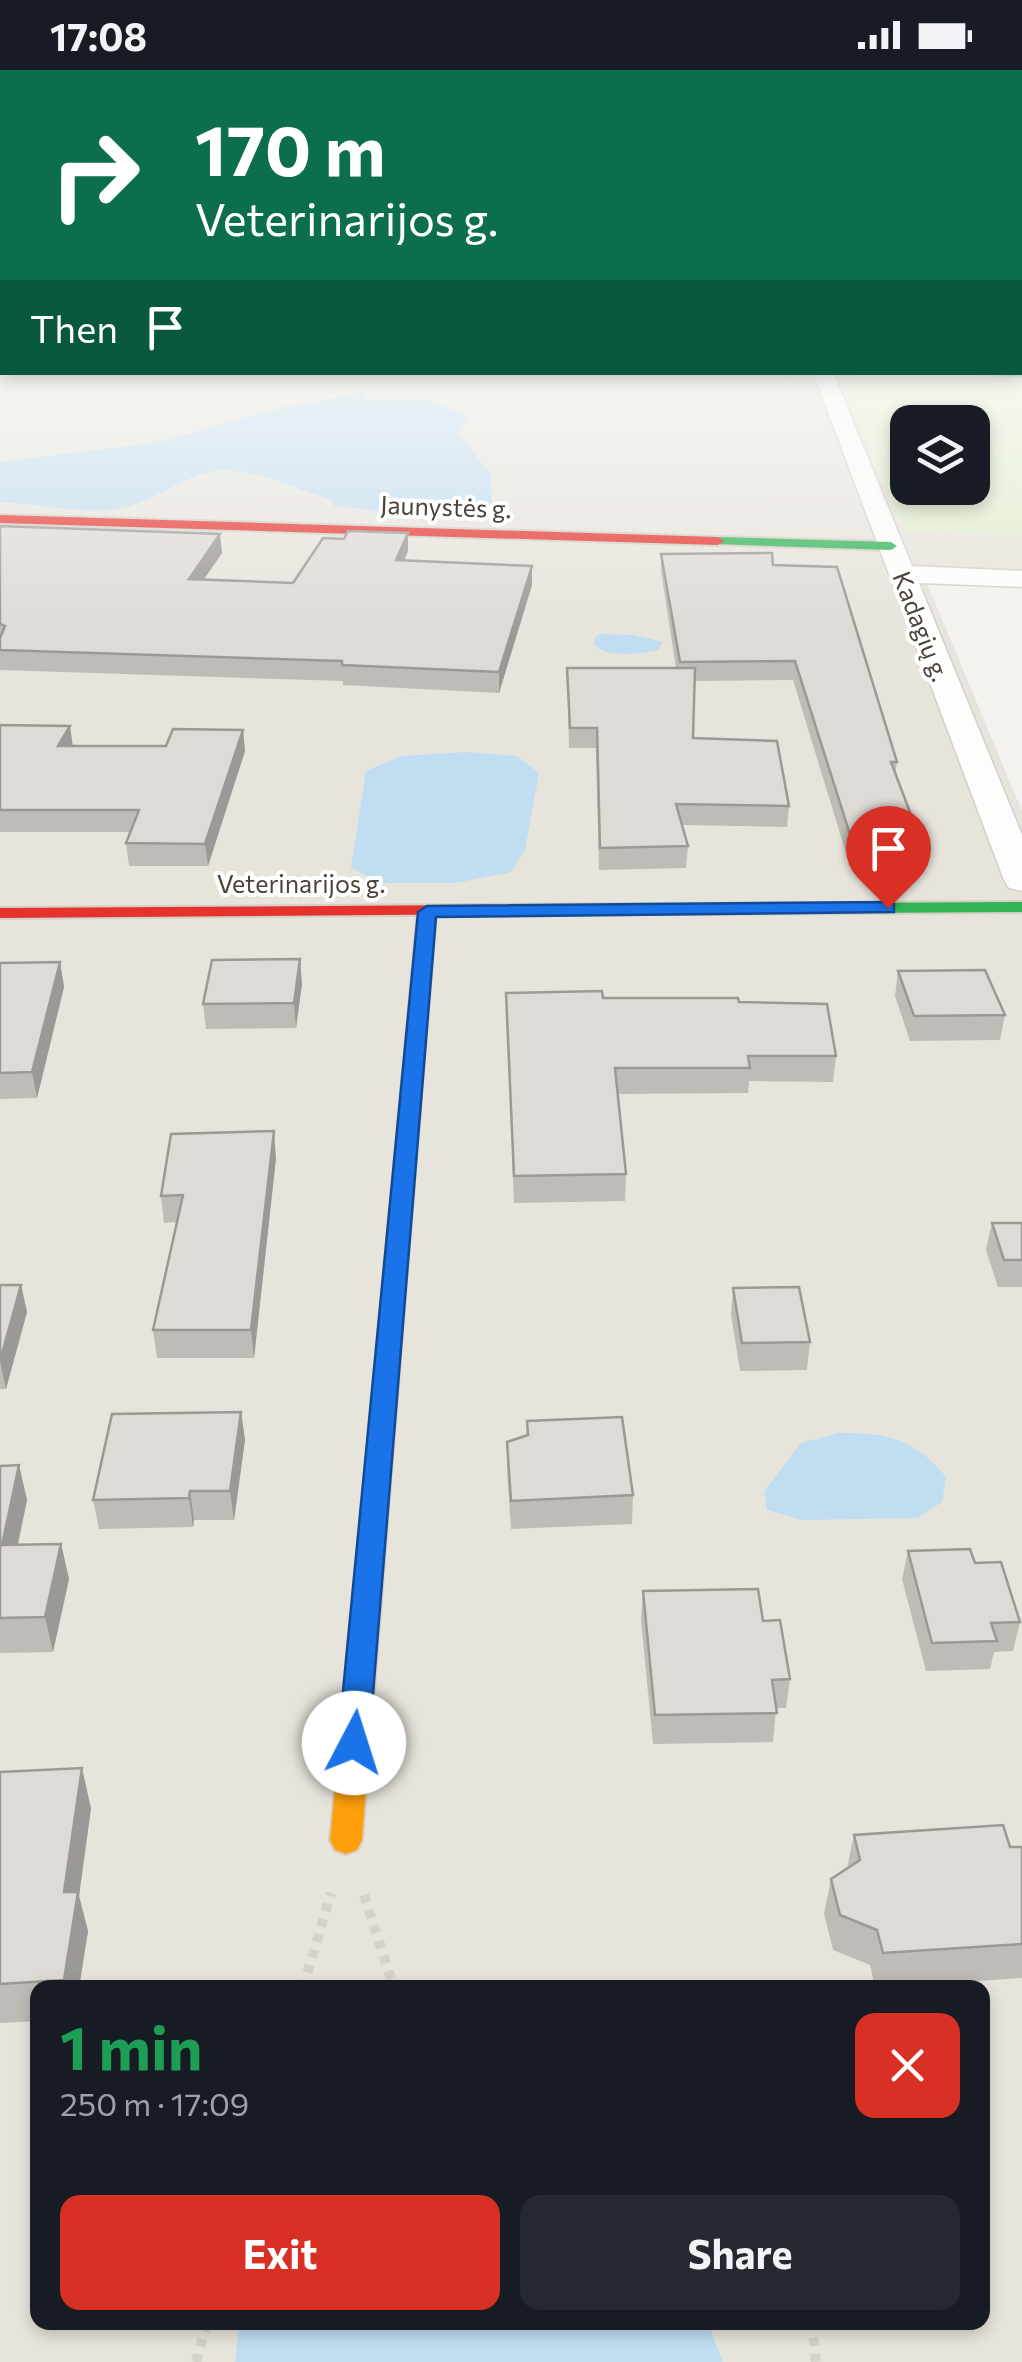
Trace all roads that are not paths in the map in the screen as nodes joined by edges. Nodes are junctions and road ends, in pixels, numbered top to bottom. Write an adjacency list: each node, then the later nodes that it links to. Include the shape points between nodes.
1 (840, 420): 3 (street, Kadagių g.)
2 (0, 518): 3 (main road, Jaunystės g.)
3 (890, 546): 4 (street, Kadagių g.)
4 (902, 574): 5 (street); 6 (street, Kadagių g.)
5 (1022, 579)
6 (1022, 880)
7 (1022, 907): 8 (main road, Veterinarijos g.)
8 (427, 912): 9 (main road, Veterinarijos g.); 10 (main road)
9 (0, 913)
10 (346, 1840)

